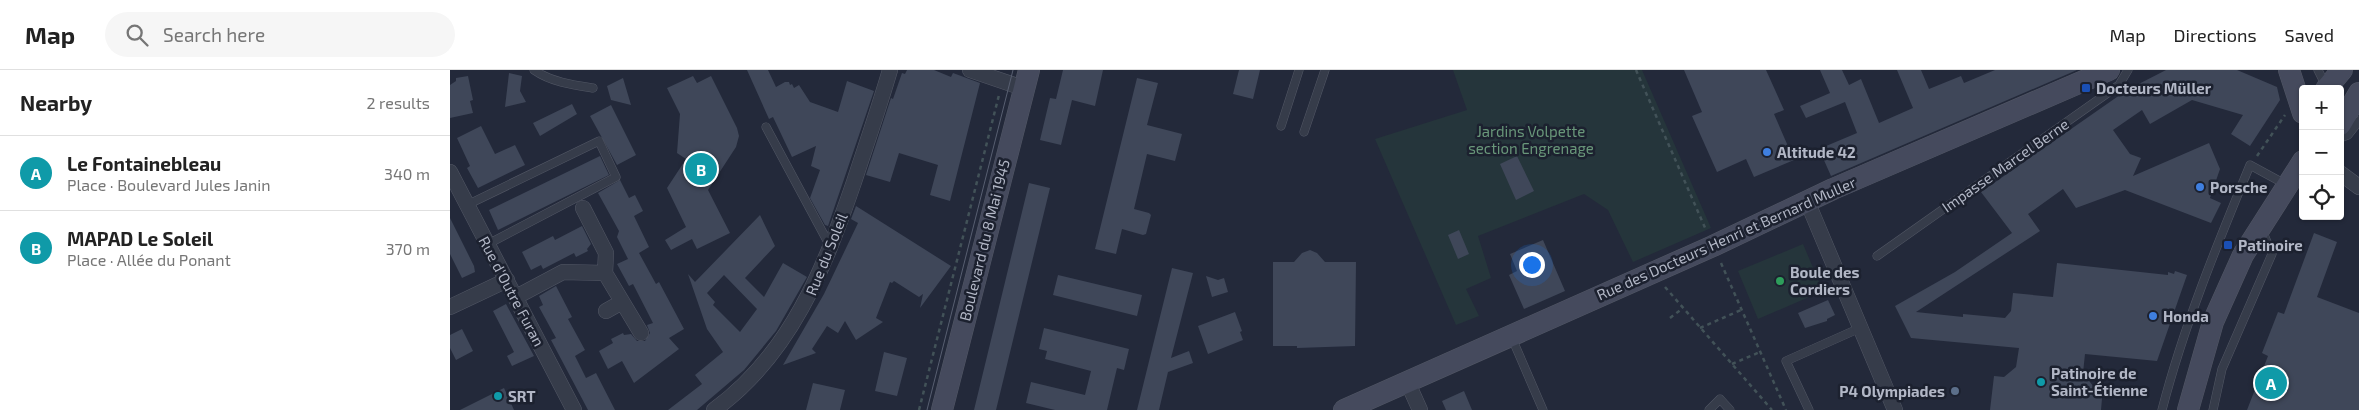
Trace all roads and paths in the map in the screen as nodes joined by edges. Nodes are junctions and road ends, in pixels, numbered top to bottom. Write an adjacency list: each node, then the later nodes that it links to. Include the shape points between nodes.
1 (534, 70): 14 (lane, via 544,77)
2 (890, 70): 36 (street, Rue du Soleil)
3 (970, 70): 12 (street)
4 (1299, 70): 20 (lane)
5 (1324, 70): 22 (lane)
6 (1636, 70): 35 (path)
7 (2109, 70): 30 (main road, Rue des Docteurs Henri et Bernard Muller)
8 (2128, 70): 37 (lane, Impasse Marcel Berne, via 2119,85)
9 (2289, 70): 16 (main road)
10 (2342, 70): 13 (main road)
11 (1026, 79): 12 (street); 58 (main road, Boulevard du 8 Mai 1945)
12 (1003, 81): 57 (path)
13 (2324, 82)
14 (593, 88)
15 (2359, 93): 18 (main road)
16 (2299, 101)
17 (2299, 105): 24 (path)
18 (2344, 118)
19 (2359, 121): 23 (lane)
20 (1281, 126)
21 (766, 127): 36 (lane)
22 (1304, 132)
23 (2344, 136)
24 (2250, 165): 28 (lane); 68 (lane, via 2205,274)
25 (2299, 167): 28 (main road)
26 (450, 172): 31 (street, Rue d'Outre Furan)
27 (2343, 175): 29 (street)
28 (2287, 186): 33 (main road)
29 (2359, 187)
30 (1806, 201): 35 (main road, Rue des Docteurs Henri et Bernard Muller); 49 (street)
31 (467, 205): 34 (street, Rue d'Outre Furan); 34 (lane, via 598,141 616,177)
32 (583, 208): 38 (street, via 606,253)
33 (2260, 227): 69 (main road, via 2246,248 2213,322); 70 (lane, via 2272,254 2222,369)
34 (488, 244): 40 (street, Rue d'Outre Furan)
35 (1713, 246): 39 (main road, Rue des Docteurs Henri et Bernard Muller); 45 (path)
36 (831, 248): 56 (street, Rue du Soleil, via 810,296 764,364 732,397)
37 (1878, 256)
38 (605, 272): 41 (street, via 563,272); 42 (street)
39 (1652, 272): 44 (path); 51 (main road, Rue des Docteurs Henri et Bernard Muller)
40 (506, 280): 41 (street, Rue d'Outre Furan); 43 (street)
41 (516, 297): 55 (street, Rue d'Outre Furan)
42 (622, 302): 46 (street); 50 (street)
43 (450, 307)
44 (1683, 308): 47 (path); 48 (path)
45 (1742, 310): 48 (path); 52 (path)
46 (606, 311)
47 (1670, 318)
48 (1700, 328): 53 (path)
49 (1860, 328): 66 (lane, via 1786,361); 67 (street)
50 (641, 333)
51 (1510, 334): 54 (main road, Rue des Docteurs Henri et Bernard Muller); 61 (lane)
52 (1760, 352): 53 (path); 65 (path)
53 (1732, 364): 64 (path)
54 (1407, 381): 59 (main road, Rue des Docteurs Henri et Bernard Muller); 60 (street)
55 (574, 410)
56 (714, 410)
57 (919, 410)
58 (942, 410)
59 (1344, 410)
60 (1420, 410)
61 (1543, 410)
62 (1709, 410): 63 (lane, via 1720,399)
63 (1730, 410)
64 (1772, 410)
65 (1786, 410)
66 (1809, 410)
67 (1895, 410)
68 (2162, 410)
69 (2188, 410)
70 (2213, 410)

